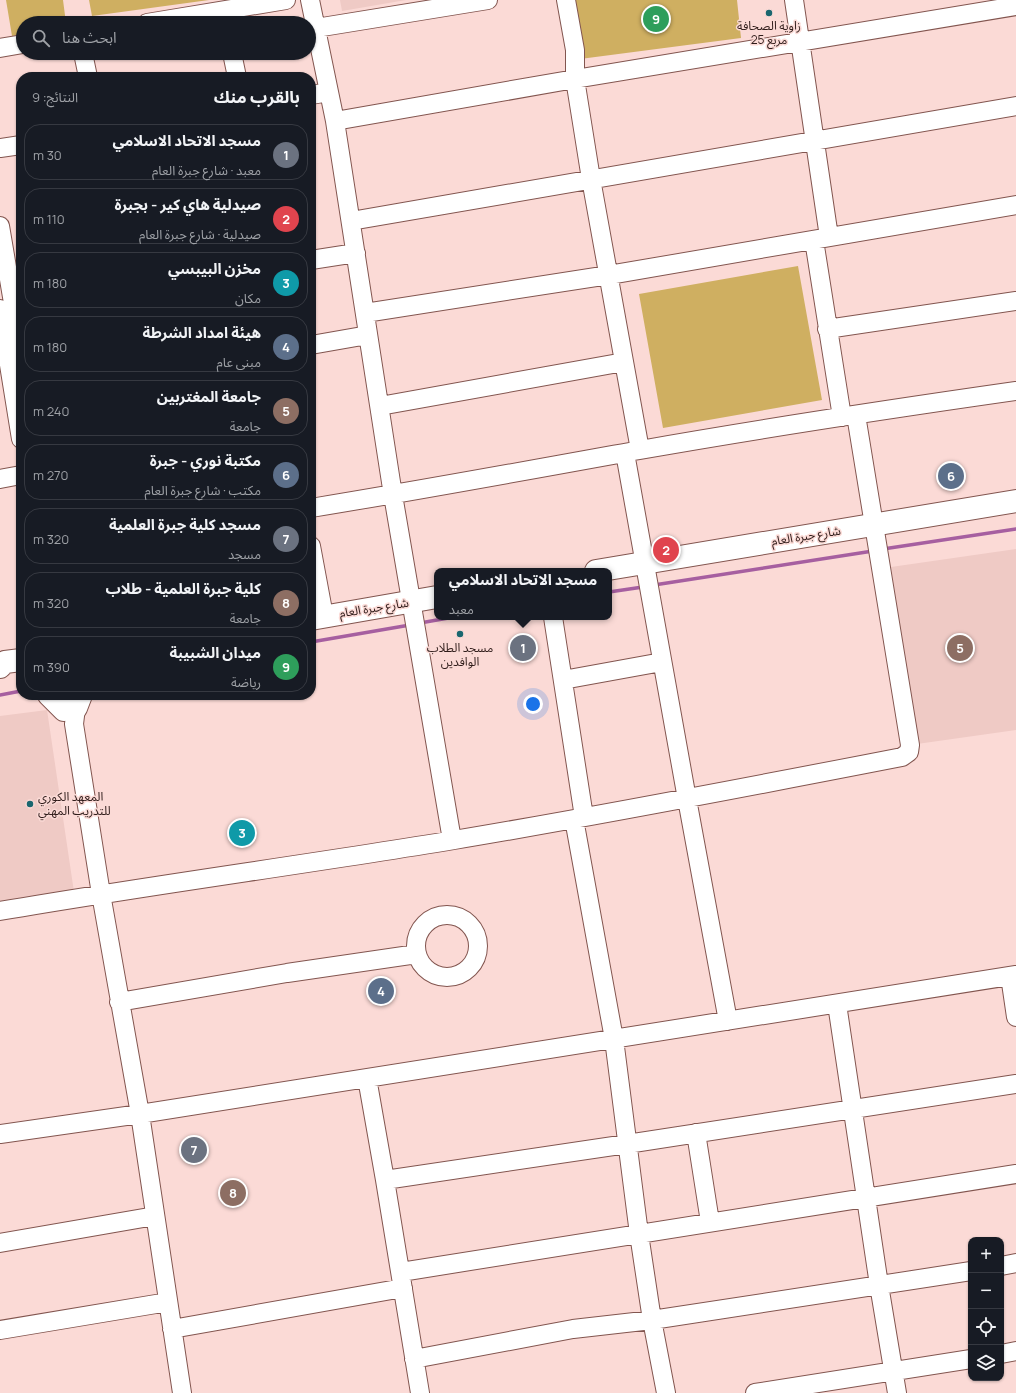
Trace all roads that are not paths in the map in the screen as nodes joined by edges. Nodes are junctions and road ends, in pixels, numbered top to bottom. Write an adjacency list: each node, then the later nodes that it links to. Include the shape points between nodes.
1 (286, 0): 7 (street)
2 (310, 0): 8 (street)
3 (488, 0): 9 (street)
4 (566, 0): 17 (street, via 575,50)
5 (794, 0): 10 (street)
6 (1016, 6): 10 (street)
7 (230, 16)
8 (313, 16)
9 (316, 28): 18 (street)
10 (801, 42): 17 (street); 22 (street)
11 (16, 45): 12 (street)
12 (0, 48)
13 (84, 60): 15 (street)
14 (233, 60): 16 (street)
15 (87, 72)
16 (236, 72)
17 (575, 79): 21 (street); 25 (street)
18 (329, 92): 19 (street); 21 (street)
19 (316, 94)
20 (1016, 106): 22 (street)
21 (335, 121): 27 (street)
22 (815, 141): 25 (street); 29 (street)
23 (16, 146): 24 (street)
24 (0, 148)
25 (590, 179): 27 (street); 32 (street)
26 (1016, 205): 29 (street)
27 (351, 221): 30 (street)
28 (0, 226): 34 (street)
29 (821, 238): 32 (street); 37 (street)
30 (356, 253): 31 (street); 35 (street)
31 (316, 259)
32 (609, 275): 35 (street); 40 (street)
33 (1016, 300): 37 (street)
34 (12, 308): 36 (street); 41 (street)
35 (365, 313): 38 (street)
36 (16, 327)
37 (827, 329): 45 (street)
38 (368, 335): 39 (street); 43 (street)
39 (316, 344)
40 (624, 362): 43 (street); 46 (street)
41 (11, 376): 44 (street)
42 (1016, 391): 45 (street)
43 (380, 406): 49 (street)
44 (16, 408)
45 (849, 416): 46 (street); 52 (street)
46 (633, 452): 49 (street); 53 (street)
47 (16, 477): 48 (street)
48 (0, 479)
49 (393, 495): 51 (street); 57 (street)
50 (1016, 501): 52 (main road, شارع جبرة العام)
51 (316, 507)
52 (875, 525): 53 (main road, شارع جبرة العام); 63 (street, via 910,745 909,752 902,757)
53 (645, 563): 54 (main road, شارع جبرة العام); 60 (street)
54 (612, 568)
55 (316, 597): 58 (street)
56 (434, 598): 57 (main road, شارع جبرة العام)
57 (411, 602): 58 (main road, شارع جبرة العام); 65 (street)
58 (318, 617)
59 (553, 620): 61 (street)
60 (662, 662): 61 (street); 63 (street)
61 (563, 680): 64 (street)
62 (69, 703): 66 (street)
63 (687, 799): 64 (street); 73 (street)
64 (579, 818): 65 (street); 74 (street)
65 (452, 840): 66 (street)
66 (101, 894): 67 (street); 70 (street)
67 (0, 911)
68 (417, 954): 70 (street)
69 (1013, 976): 71 (street); 72 (street)
70 (119, 1002): 78 (street)
71 (837, 1004): 73 (street); 77 (street)
72 (1016, 1017)
73 (728, 1021): 74 (street)
74 (614, 1039): 75 (street); 81 (street)
75 (367, 1078): 78 (street); 83 (street)
76 (1016, 1084): 77 (street)
77 (852, 1108): 79 (street); 84 (street)
78 (140, 1114): 80 (street); 85 (street)
79 (696, 1133): 81 (street); 86 (street)
80 (0, 1134)
81 (627, 1144): 83 (street); 87 (street)
82 (1016, 1174): 84 (street)
83 (385, 1180): 92 (street)
84 (866, 1197): 86 (street); 93 (street)
85 (155, 1216): 88 (street); 94 (street)
86 (710, 1222): 87 (street)
87 (639, 1234): 92 (street); 95 (street)
88 (0, 1243)
89 (1016, 1263): 90 (street)
90 (1004, 1265)
91 (968, 1271): 93 (street)
92 (402, 1280): 96 (street); 100 (street)
93 (879, 1285): 95 (street); 102 (street)
94 (168, 1302): 96 (street); 97 (street)
95 (652, 1320): 100 (street, via 573,1329); 105 (street)
96 (172, 1328): 103 (street)
97 (0, 1330)
98 (1016, 1351): 99 (street)
99 (1004, 1353)
100 (414, 1358): 104 (street)
101 (968, 1360): 102 (street)
102 (894, 1372): 106 (street); 107 (street)
103 (182, 1393)
104 (420, 1393)
105 (666, 1393)
106 (755, 1393)
107 (897, 1393)

